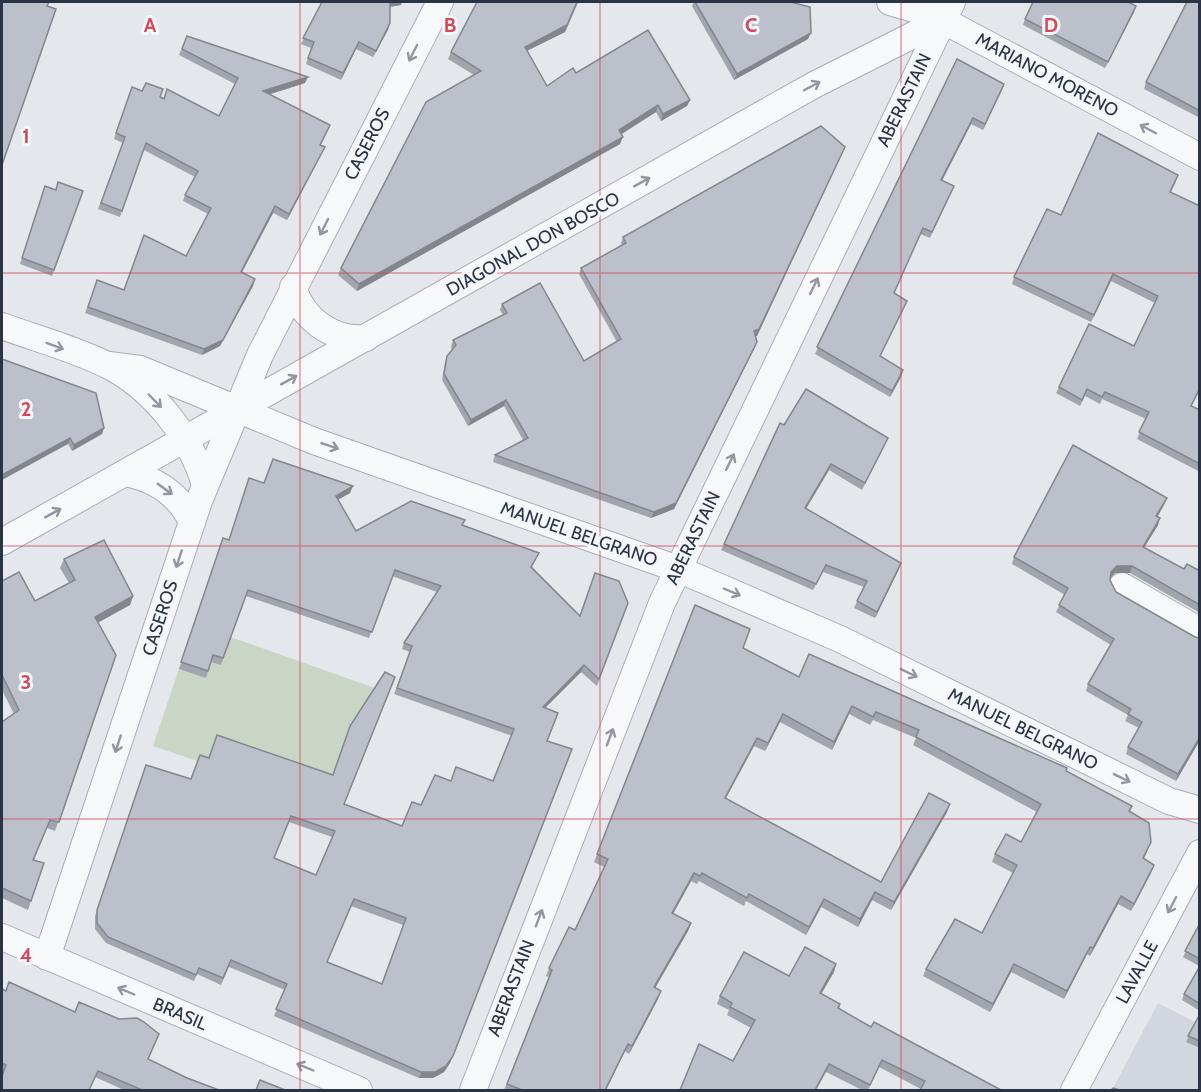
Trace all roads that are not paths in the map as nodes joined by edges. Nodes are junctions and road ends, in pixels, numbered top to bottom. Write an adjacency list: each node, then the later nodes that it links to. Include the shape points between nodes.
1 (440, 2): 5 (street, CASEROS, one-way to 5)
2 (890, 2): 3 (street, MARIANO MORENO)
3 (947, 11): 4 (street, MARIANO MORENO, one-way to 3); 7 (street, DIAGONAL DON BOSCO, one-way to 3); 15 (street, ABERASTAIN, one-way to 3)
4 (1200, 157)
5 (293, 287): 7 (street, via 302,306 320,326 344,337); 9 (street, CASEROS)
6 (2, 326): 8 (street, MANUEL BELGRANO, one-way to 8)
7 (366, 338): 9 (street, DIAGONAL DON BOSCO, one-way to 7)
8 (109, 365): 9 (street, MANUEL BELGRANO, via 140,369); 10 (street, MANUEL BELGRANO, one-way to 10, via 149,396)
9 (237, 408): 10 (street, DIAGONAL DON BOSCO); 12 (street, CASEROS); 15 (street, MANUEL BELGRANO, one-way to 15, via 314,441)
10 (184, 439): 11 (street, DIAGONAL DON BOSCO); 12 (street, MANUEL BELGRANO)
11 (126, 473): 13 (street, one-way to 13, via 148,479 168,491); 14 (street, DIAGONAL DON BOSCO, one-way to 11)
12 (206, 485): 13 (street, CASEROS)
13 (192, 522): 21 (street, CASEROS, one-way to 21)
14 (2, 542)
15 (678, 569): 18 (street, MANUEL BELGRANO, one-way to 18, via 840,639 1169,801); 23 (street, ABERASTAIN, one-way to 15, via 657,614)
16 (1122, 585): 17 (street)
17 (1200, 631)
18 (1200, 810)
19 (1200, 853): 24 (street, LAVALLE, one-way to 24)
20 (2, 937): 21 (street, BRASIL)
21 (47, 957): 22 (street, BRASIL, one-way to 21)
22 (359, 1090)
23 (473, 1090)
24 (1074, 1090)

